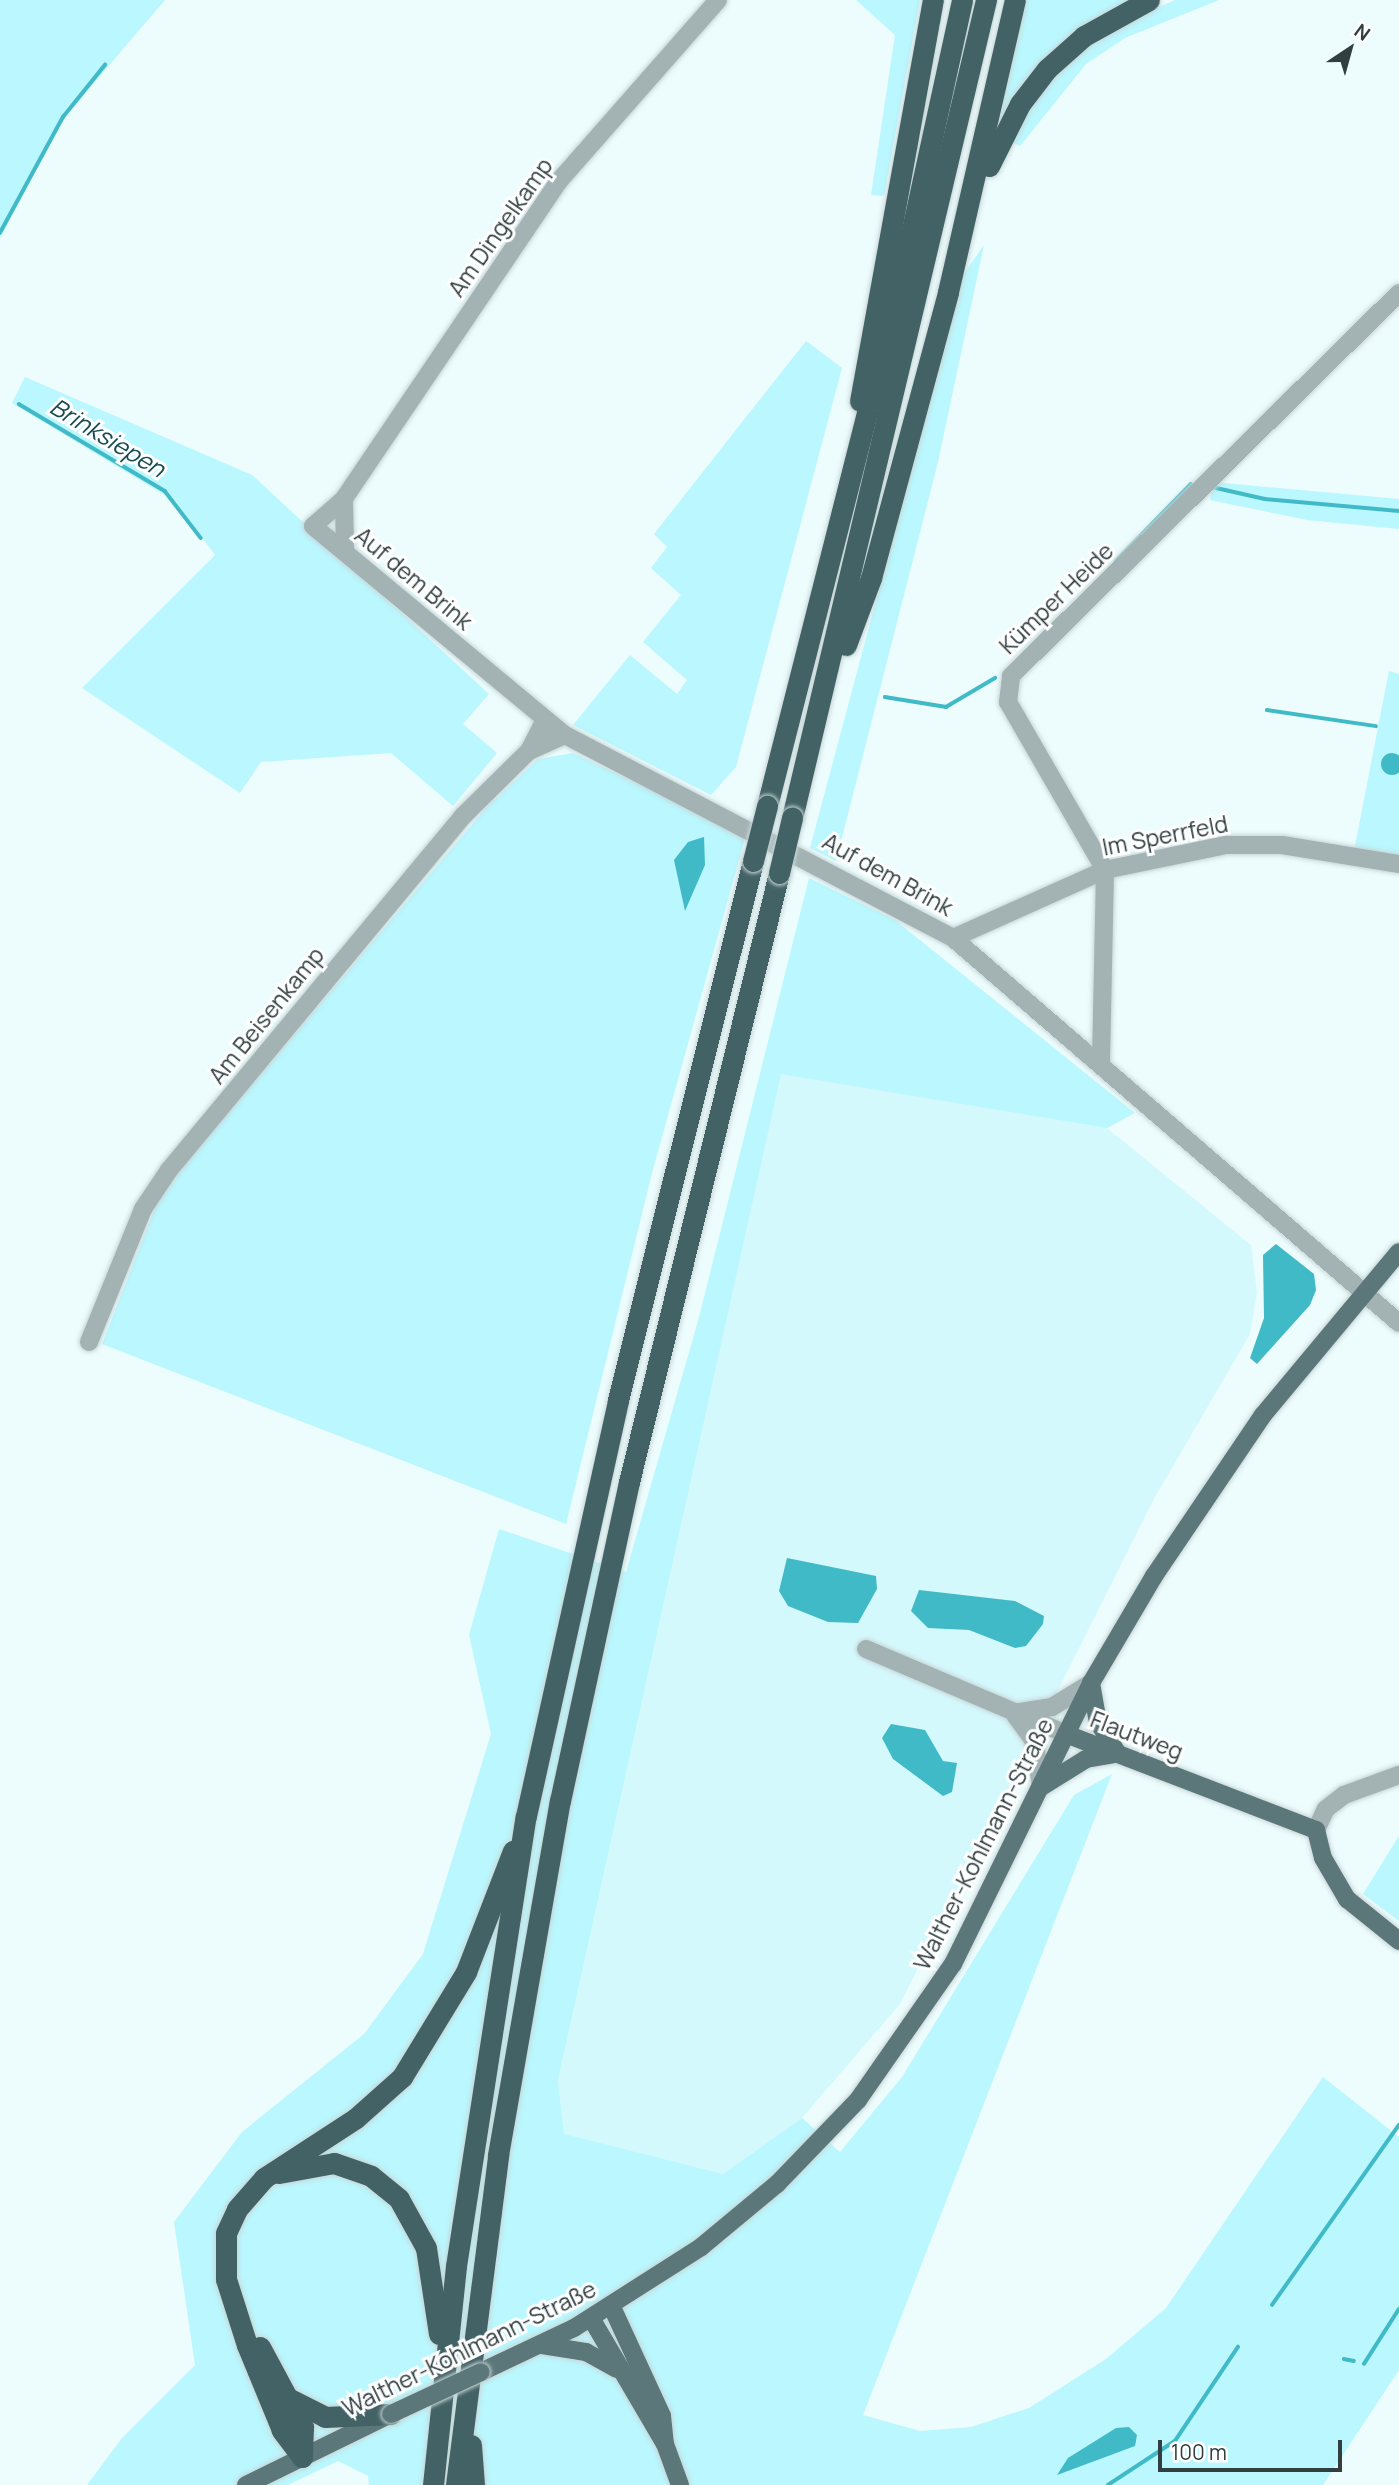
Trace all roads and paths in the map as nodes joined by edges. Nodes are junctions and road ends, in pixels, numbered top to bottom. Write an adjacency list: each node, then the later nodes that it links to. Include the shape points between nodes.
1 (718, 0): 12 (street, Am Dingelkamp, via 559,181)
2 (927, 0): 8 (highway)
3 (933, 0): 8 (highway)
4 (962, 0): 11 (highway)
5 (986, 0): 15 (highway)
6 (1015, 0): 9 (highway)
7 (1149, 0): 9 (highway, via 1084,36 1035,84 1003,132)
8 (918, 67): 11 (highway, via 867,346)
9 (960, 244): 15 (highway, via 871,578)
10 (1399, 293): 20 (street, Kümper Heide, via 1011,677 1008,702)
11 (854, 472): 34 (highway, bridge, via 618,1400)
12 (344, 499): 13 (street, Am Dingelkamp); 14 (street)
13 (313, 526): 14 (street, Auf dem Brink)
14 (345, 551): 16 (street, Auf dem Brink)
15 (824, 691): 44 (highway, bridge, via 629,1482 560,1801 509,2088)
16 (545, 720): 17 (street, Auf dem Brink); 18 (street, Am Beisenkamp)
17 (565, 735): 18 (street, Am Beisenkamp); 21 (street, Auf dem Brink)
18 (529, 751): 26 (street, Am Beisenkamp, via 463,816 169,1170 143,1209)
19 (1399, 864): 20 (street, Im Sperrfeld, via 1254,844)
20 (1105, 870): 21 (street, Im Sperrfeld); 22 (street)
21 (953, 938): 22 (street, Auf dem Brink)
22 (1101, 1062): 24 (street, Auf dem Brink)
23 (1399, 1252): 24 (main road, Walther-Kohlmann-Straße)
24 (1361, 1294): 25 (street, Auf dem Brink); 28 (main road, Walther-Kohlmann-Straße, via 1218,1479)
25 (1399, 1323)
26 (89, 1342)
27 (866, 1649): 29 (street, Flautweg)
28 (1091, 1684): 29 (street, via 1052,1707); 30 (main road, Walther-Kohlmann-Straße); 31 (main road, via 1097,1722)
29 (1013, 1712): 30 (street, Flautweg); 33 (street, via 1035,1743)
30 (1066, 1734): 31 (main road, Flautweg); 33 (main road, Walther-Kohlmann-Straße)
31 (1116, 1753): 33 (main road, via 1086,1759); 35 (main road, Flautweg)
32 (1399, 1775): 35 (street, via 1344,1795 1326,1809)
33 (1041, 1787): 39 (main road, Walther-Kohlmann-Straße, via 953,1964 858,2099 755,2204)
34 (526, 1816): 37 (highway, via 466,1972 408,2068 356,2118); 43 (highway)
35 (1316, 1830): 36 (main road, via 1347,1899)
36 (1399, 1941)
37 (264, 2178): 38 (highway, via 237,2208 226,2234); 43 (highway, via 334,2163 370,2176 399,2199 419,2228 432,2271)
38 (231, 2296): 45 (highway); 48 (highway, via 282,2430)
39 (611, 2305): 40 (main road, Walther-Kohlmann-Straße); 47 (main road, via 662,2416)
40 (591, 2318): 41 (main road, Walther-Kohlmann-Straße); 42 (main road)
41 (536, 2347): 42 (main road, via 586,2352); 46 (main road, Walther-Kohlmann-Straße, bridge)
42 (617, 2369): 47 (main road)
43 (443, 2379): 50 (highway)
44 (468, 2384): 51 (highway); 52 (highway)
45 (290, 2399): 46 (highway, via 325,2417); 48 (highway, via 306,2437)
46 (380, 2416): 48 (main road, Walther-Kohlmann-Straße)
47 (665, 2444): 53 (main road)
48 (302, 2457): 49 (main road, Walther-Kohlmann-Straße)
49 (246, 2485)
50 (433, 2485)
51 (456, 2485)
52 (474, 2485)
53 (680, 2485)

